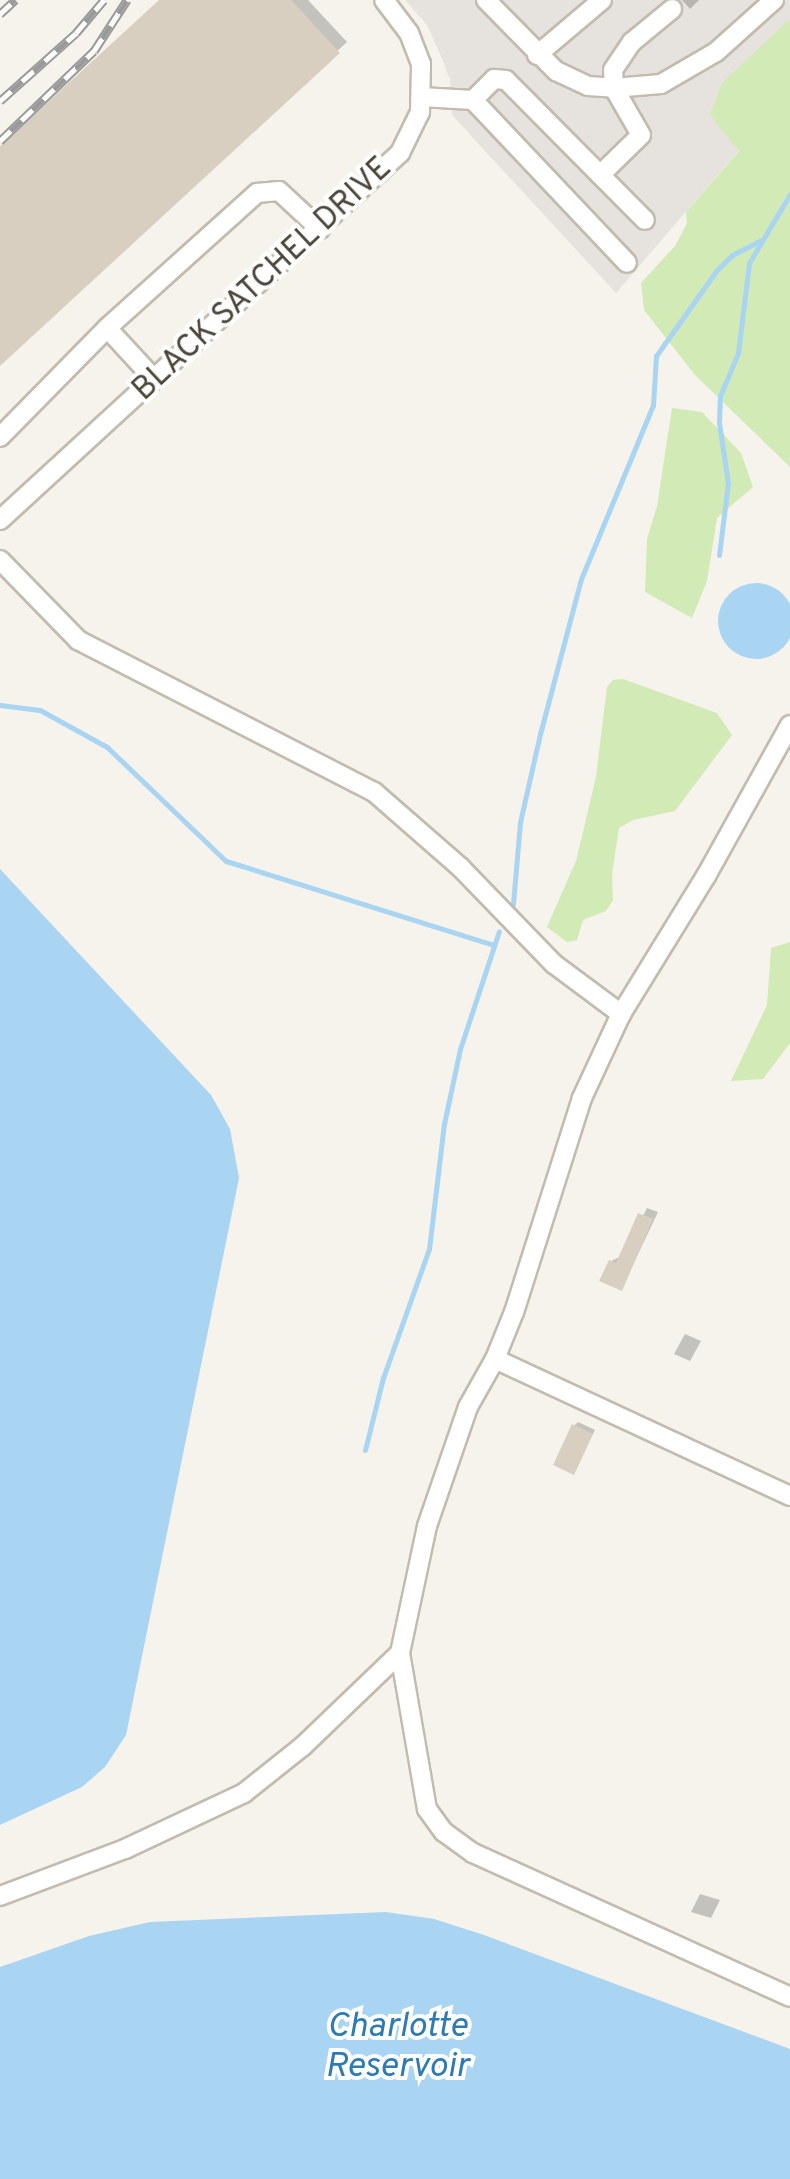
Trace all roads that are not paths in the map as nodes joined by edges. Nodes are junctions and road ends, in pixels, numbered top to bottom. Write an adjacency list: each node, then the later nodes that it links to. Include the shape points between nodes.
1 (384, 0): 8 (street, BLACK SATCHEL DRIVE, via 415,45)
2 (486, 0): 6 (street)
3 (602, 0): 6 (street)
4 (774, 0): 7 (street, via 716,52 661,84)
5 (672, 9): 7 (street, via 632,42 613,70)
6 (537, 56): 7 (street, via 588,86)
7 (614, 88): 10 (street, via 641,135)
8 (421, 97): 9 (street); 12 (street, BLACK SATCHEL DRIVE, via 415,128 400,152)
9 (473, 100): 10 (street, via 494,79 506,80); 13 (street)
10 (600, 174): 11 (street)
11 (645, 220)
12 (320, 229): 14 (street, via 279,191 257,193); 15 (street, BLACK SATCHEL DRIVE)
13 (628, 262)
14 (107, 328): 15 (street); 16 (street)
15 (155, 380): 17 (street, BLACK SATCHEL DRIVE)
16 (0, 437)
17 (0, 520)
18 (0, 560): 20 (street, via 78,640 374,792 460,867 554,964)
19 (790, 724): 20 (street)
20 (621, 1014): 21 (street, via 582,1098)
21 (495, 1359): 22 (street); 23 (street, via 468,1406 427,1526)
22 (790, 1496)
23 (400, 1653): 24 (street, via 244,1794); 25 (street, via 419,1782 426,1808 444,1832 473,1853)
24 (0, 1896)
25 (790, 1997)

